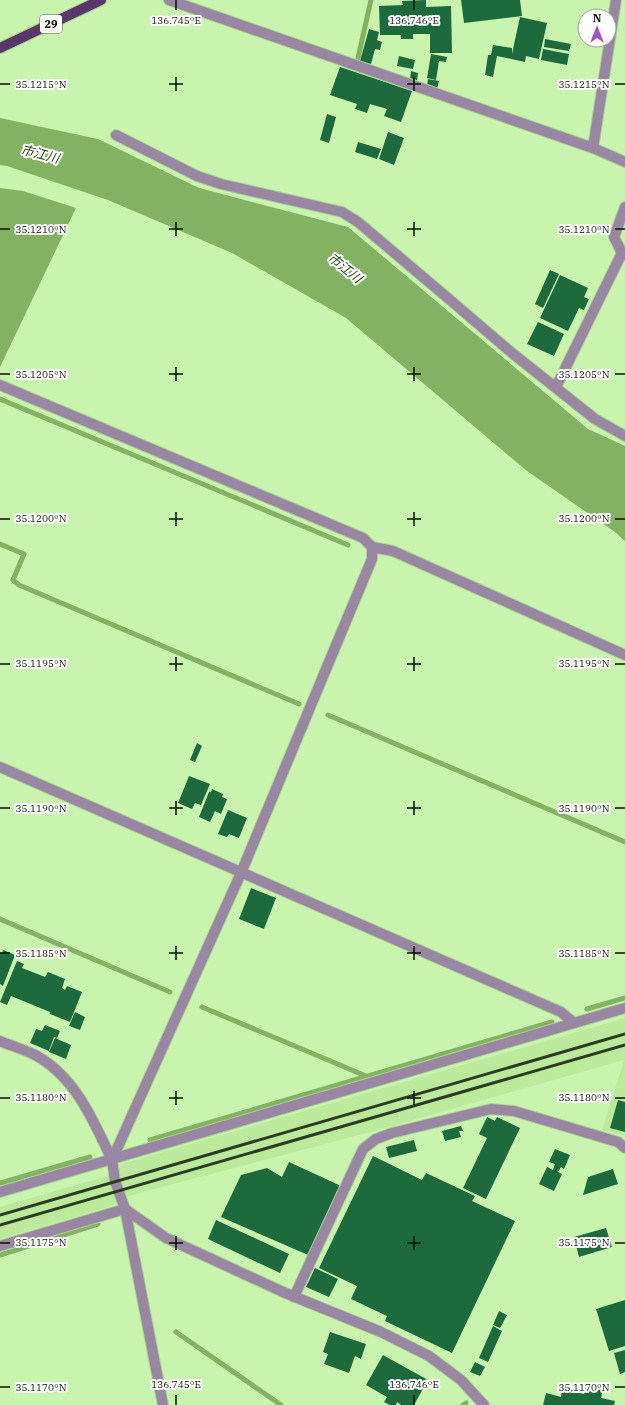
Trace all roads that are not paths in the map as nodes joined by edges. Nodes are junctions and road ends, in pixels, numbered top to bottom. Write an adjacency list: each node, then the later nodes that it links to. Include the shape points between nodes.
1 (101, 0): 4 (main road, 29)
2 (169, 0): 6 (street)
3 (616, 0): 6 (street)
4 (0, 48)
5 (116, 135): 11 (street, via 197,176 342,212 358,222 512,353)
6 (593, 148): 7 (street)
7 (625, 162)
8 (625, 207): 9 (street, via 614,237)
9 (623, 254): 11 (street)
10 (0, 385): 13 (street, via 363,538)
11 (556, 387): 12 (street, via 595,420)
12 (625, 436)
13 (372, 547): 14 (street, via 393,551); 16 (street, via 372,559)
14 (625, 655)
15 (0, 767): 16 (street)
16 (241, 873): 18 (street, via 561,1012); 21 (street)
17 (625, 1008): 18 (street)
18 (574, 1023): 21 (street)
19 (0, 1041): 21 (street, via 37,1056 69,1083 89,1112)
20 (625, 1148): 25 (street, via 618,1142 514,1111 491,1109 376,1139 363,1149)
21 (112, 1160): 22 (street); 23 (street, via 118,1191)
22 (0, 1192)
23 (125, 1209): 24 (street); 25 (street, via 166,1238); 26 (street)
24 (0, 1246)
25 (294, 1297): 27 (street, via 381,1332 429,1356 461,1380)
26 (162, 1405)
27 (484, 1405)

